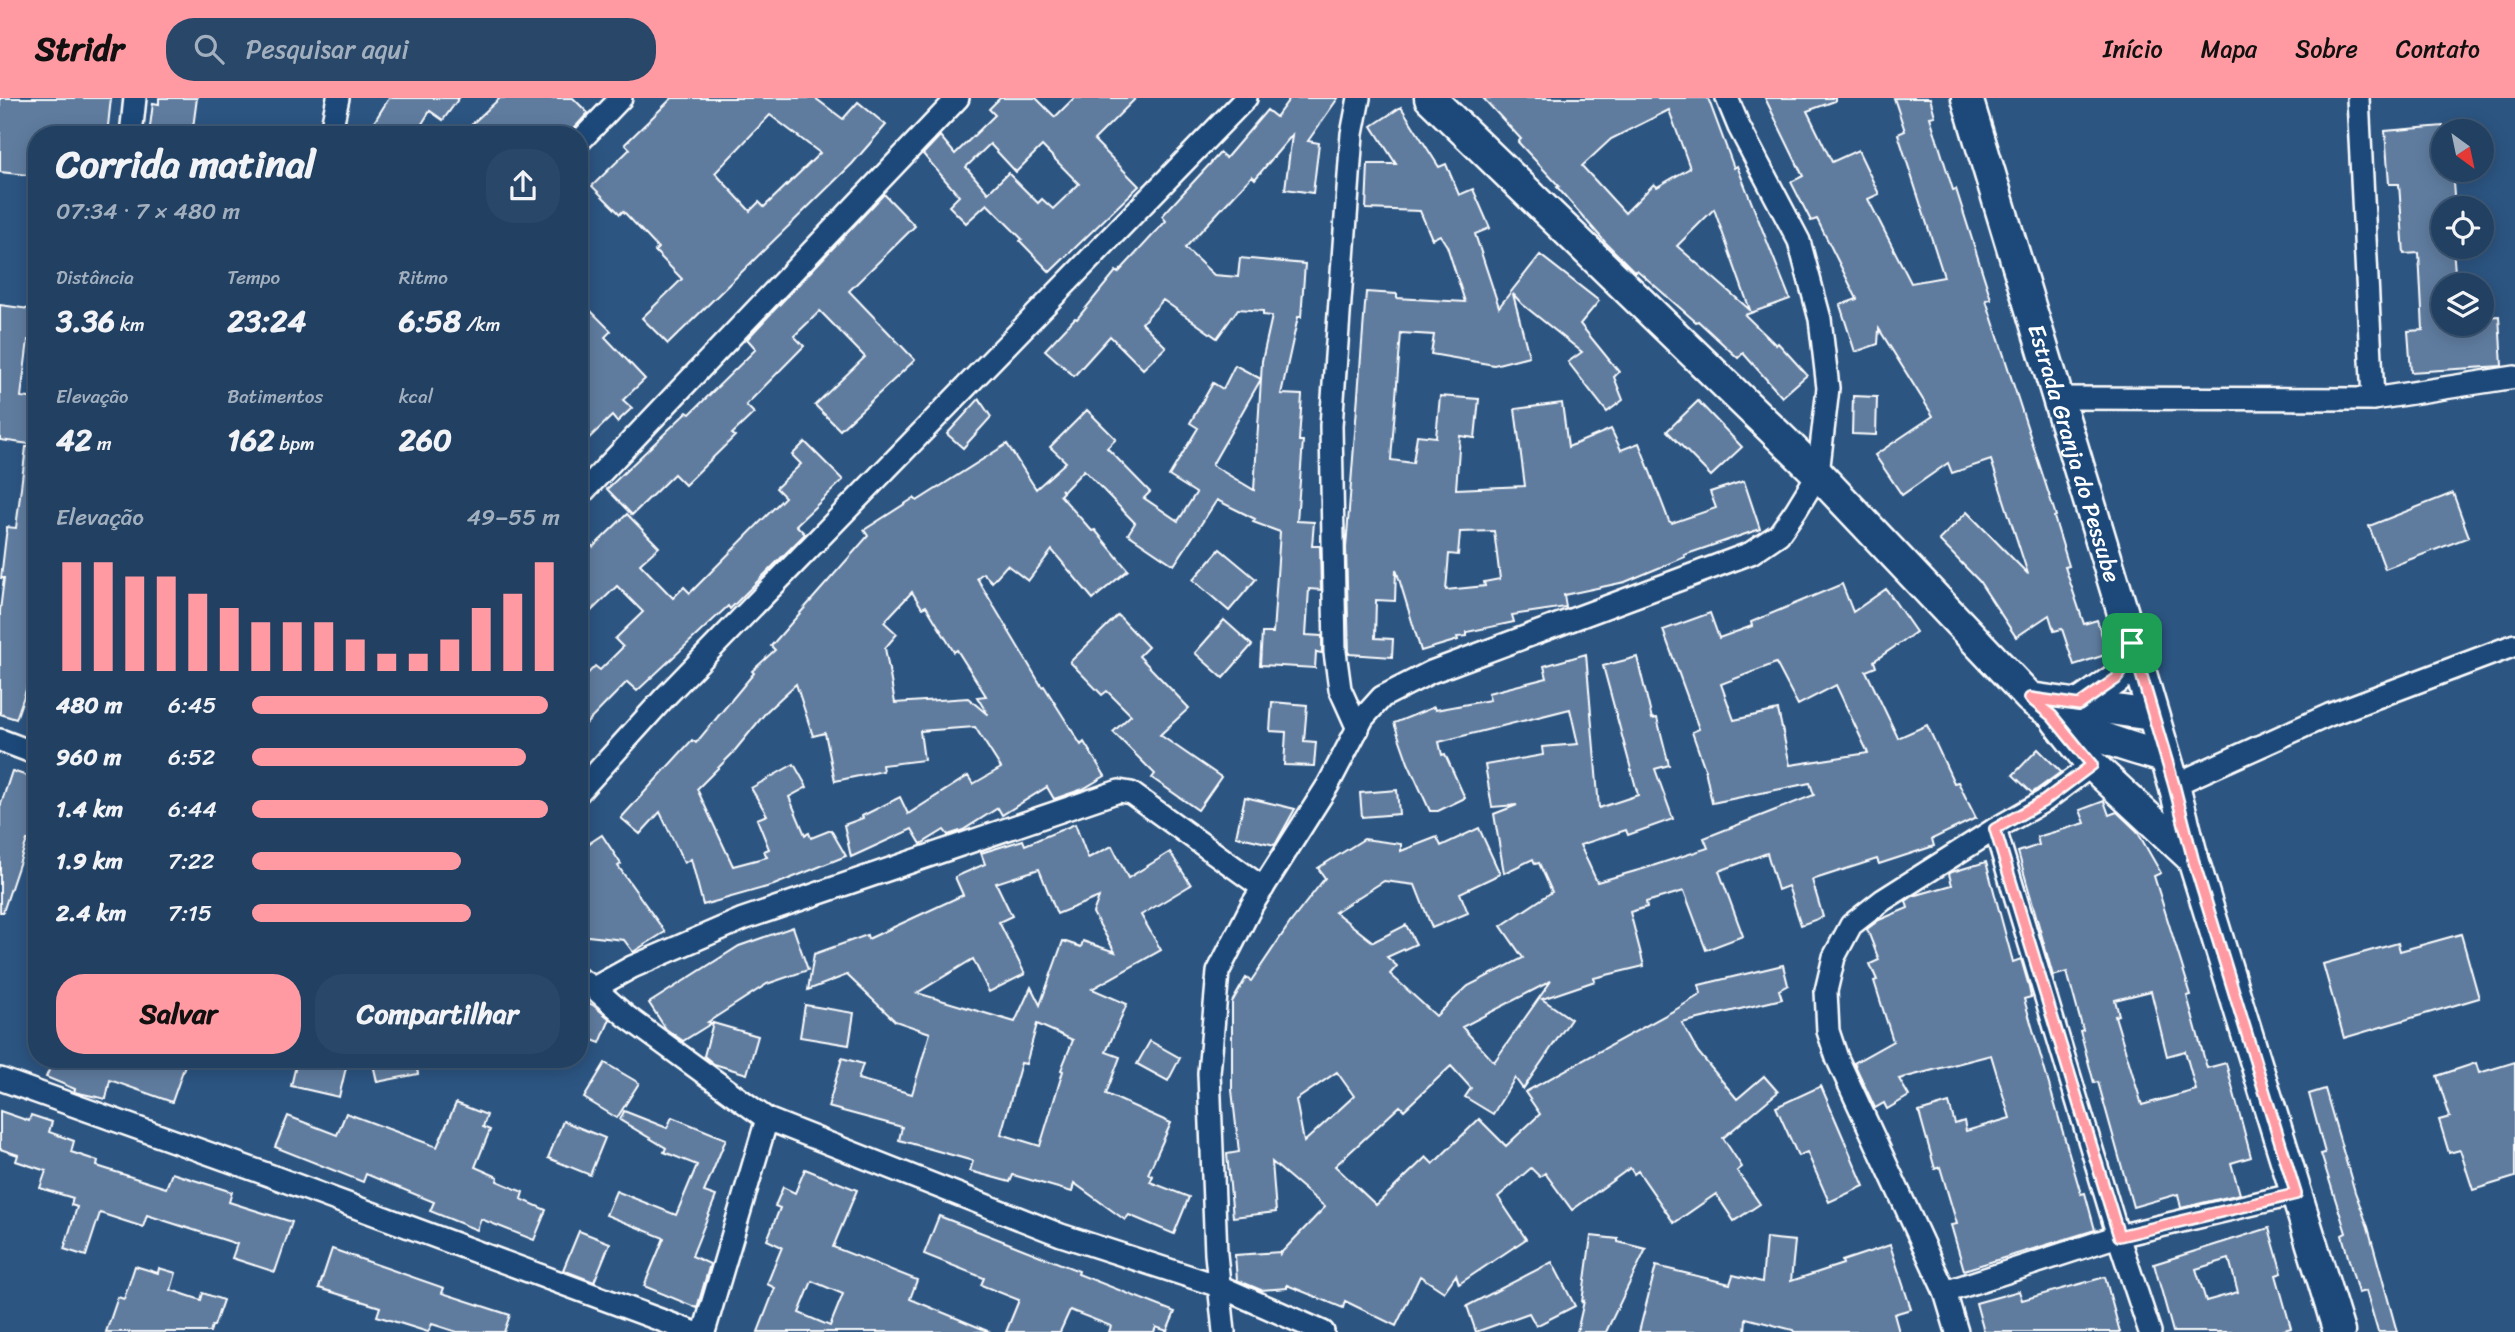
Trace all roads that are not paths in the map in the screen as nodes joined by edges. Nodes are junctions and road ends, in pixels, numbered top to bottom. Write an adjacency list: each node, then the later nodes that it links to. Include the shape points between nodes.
1 (135, 98): 11 (street)
2 (338, 98): 12 (street)
3 (621, 98): 13 (street)
4 (958, 98): 18 (street)
5 (1246, 98): 28 (street)
6 (1359, 98): 23 (street, via 1352,134 1331,426 1335,652 1340,689)
7 (1430, 98): 17 (main road)
8 (1727, 98): 17 (street, via 1799,241 1820,319 1828,388)
9 (1966, 98): 15 (main road, Estrada Granja do Pessube)
10 (2358, 98): 16 (street)
11 (132, 126)
12 (332, 126)
13 (588, 133)
14 (2515, 377): 16 (street)
15 (2056, 398): 16 (street); 19 (main road, Estrada Granja do Pessube)
16 (2373, 399)
17 (1818, 474): 21 (main road); 23 (street, via 1779,534 1751,553 1432,671 1382,697)
18 (588, 487)
19 (2132, 643): 21 (main road, via 2130,661 2116,679); 22 (main road, Estrada Granja do Pessube)
20 (2515, 645): 29 (street, via 2329,715)
21 (2054, 706): 22 (main road); 26 (main road, via 2095,736); 27 (main road)
22 (2152, 715): 26 (main road, Estrada Granja do Pessube)
23 (1358, 729): 32 (street)
24 (0, 740): 25 (street)
25 (28, 745)
26 (2164, 757): 29 (main road, Estrada Granja do Pessube)
27 (2092, 765): 30 (street, via 2044,801); 31 (main road)
28 (588, 782)
29 (2174, 785): 31 (main road, Estrada Granja do Pessube)
30 (1995, 829): 38 (street); 40 (street, via 1852,925 1834,957 1826,991 1828,1031 1837,1058)
31 (2193, 859): 37 (main road, Estrada Granja do Pessube)
32 (1263, 888): 33 (street, via 1132,793 1119,791 743,919); 39 (street, via 1218,972 1209,1073)
33 (588, 984)
34 (588, 985): 36 (street)
35 (0, 1079): 41 (street)
36 (767, 1119): 39 (street, via 1061,1235); 42 (street)
37 (2296, 1194): 38 (street); 47 (main road, Estrada Granja do Pessube)
38 (2119, 1236): 40 (street); 46 (street)
39 (1219, 1286): 43 (street); 44 (street)
40 (1945, 1292): 45 (street)
41 (693, 1332)
42 (704, 1332)
43 (1224, 1332)
44 (1323, 1332)
45 (1956, 1332)
46 (2150, 1332)
47 (2339, 1332)

